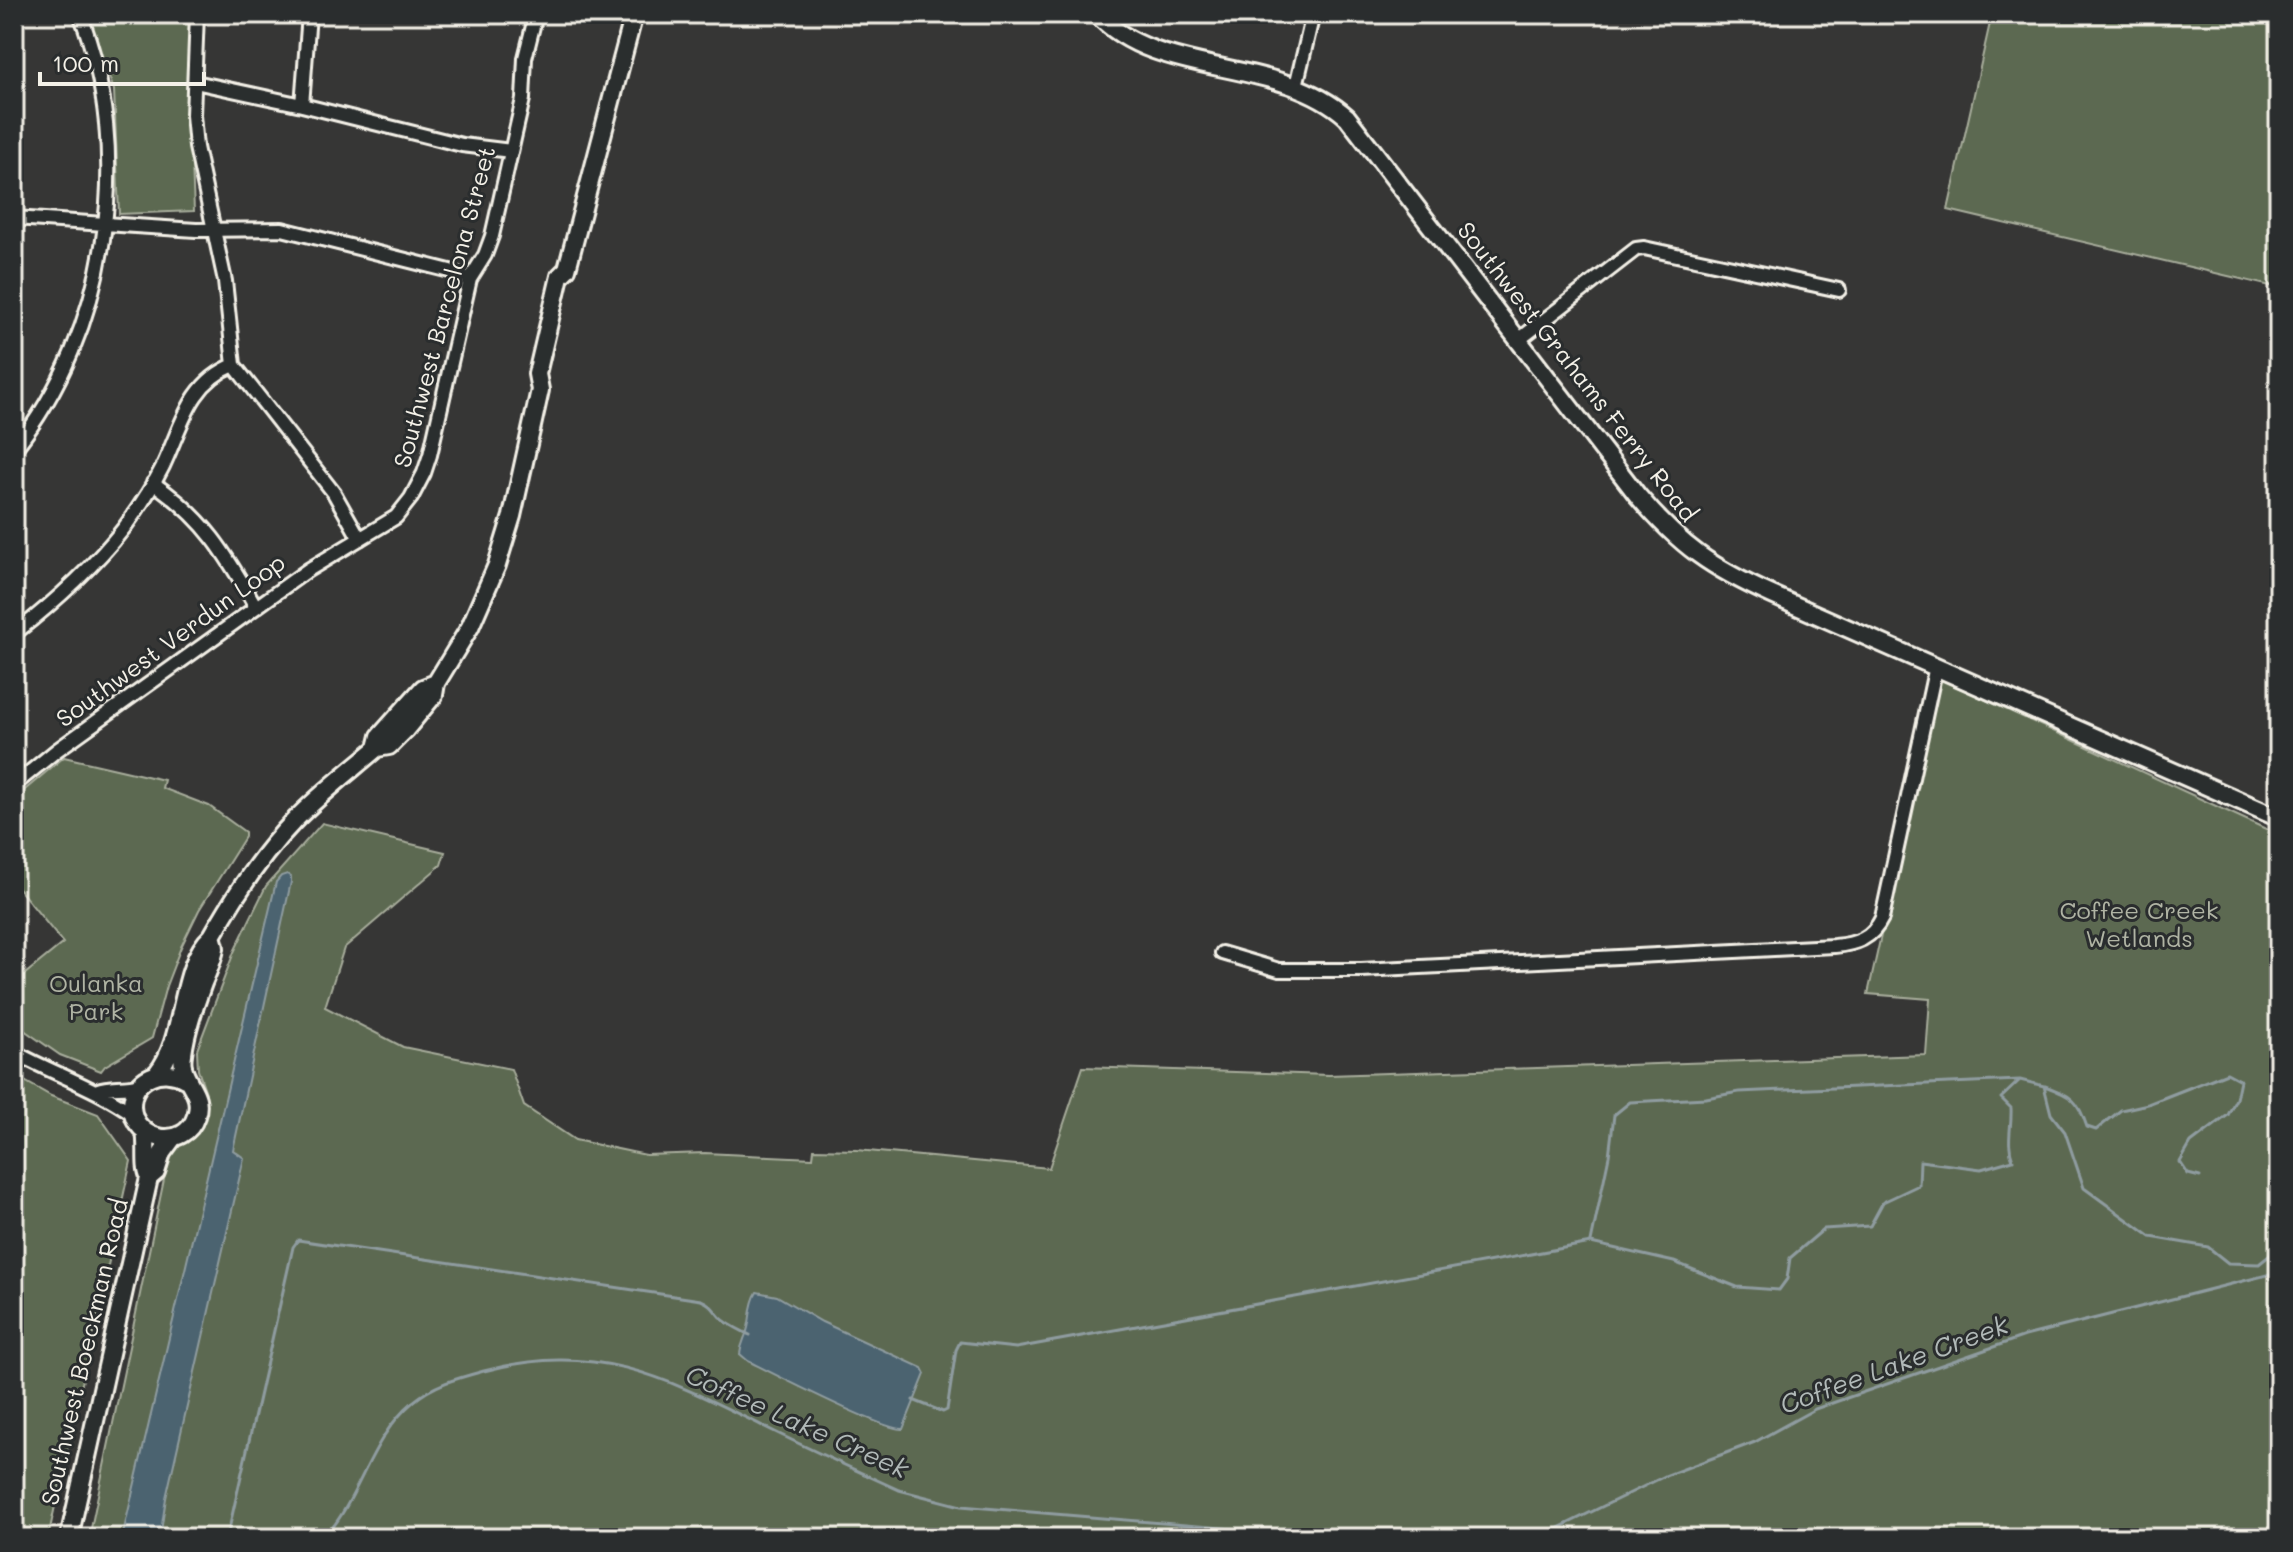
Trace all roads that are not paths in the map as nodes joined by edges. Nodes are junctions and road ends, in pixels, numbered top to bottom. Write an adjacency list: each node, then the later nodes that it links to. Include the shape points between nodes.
1 (80, 14): 13 (street, via 104,104)
2 (197, 14): 8 (street)
3 (309, 14): 10 (street)
4 (536, 14): 11 (street, Southwest Barcelona Street)
5 (634, 14): 27 (main road, Southwest Boeckman Road, via 567,269 571,279 512,516 470,627 434,695 411,723 389,746 377,748 315,800 278,838)
6 (1097, 14): 9 (main road, Southwest Grahams Ferry Road, via 1142,46)
7 (1313, 14): 9 (street)
8 (195, 82): 10 (street); 14 (street, via 196,147)
9 (1296, 86): 17 (main road, Southwest Grahams Ferry Road, via 1325,99 1351,122)
10 (302, 105): 11 (street, via 462,145)
11 (511, 151): 15 (street, Southwest Barcelona Street, via 492,236)
12 (14, 218): 13 (street)
13 (105, 223): 14 (street); 19 (street, via 73,349 53,392)
14 (212, 229): 15 (street, via 282,229); 18 (street, via 227,295)
15 (470, 279): 21 (street, Southwest Barcelona Street, via 424,473 396,517)
16 (1839, 290): 17 (street, via 1636,249)
17 (1520, 339): 24 (main road, Southwest Grahams Ferry Road, via 1676,539 1750,585)
18 (234, 365): 20 (street, via 208,379 197,393); 21 (street, via 322,477)
19 (14, 450)
20 (153, 483): 22 (street, via 196,517); 23 (street, via 98,560)
21 (360, 539): 22 (street, Southwest Verdun Loop)
22 (256, 607): 25 (street, Southwest Verdun Loop)
23 (14, 634)
24 (1936, 666): 26 (main road, Southwest Grahams Ferry Road); 28 (street, via 1882,918 1859,942 1361,970 1279,970)
25 (14, 785)
26 (2279, 818)
27 (212, 936): 30 (main road, Southwest Boeckman Road, via 203,944 185,995 171,1053); 31 (main road, Southwest Boeckman Road, via 215,949 182,1055)
28 (1222, 953)
29 (14, 1052): 33 (street)
30 (157, 1073): 31 (main road); 32 (main road)
31 (185, 1079): 36 (main road, Southwest Boeckman Road, via 197,1096 196,1115 186,1131)
32 (140, 1084): 33 (street); 34 (main road, via 133,1096)
33 (98, 1090): 34 (street)
34 (133, 1114): 35 (main road)
35 (145, 1132): 36 (main road); 37 (main road, Southwest Boeckman Road)
36 (173, 1138): 37 (main road, Southwest Boeckman Road)
37 (149, 1178): 38 (main road, Southwest Boeckman Road)
38 (69, 1538)

